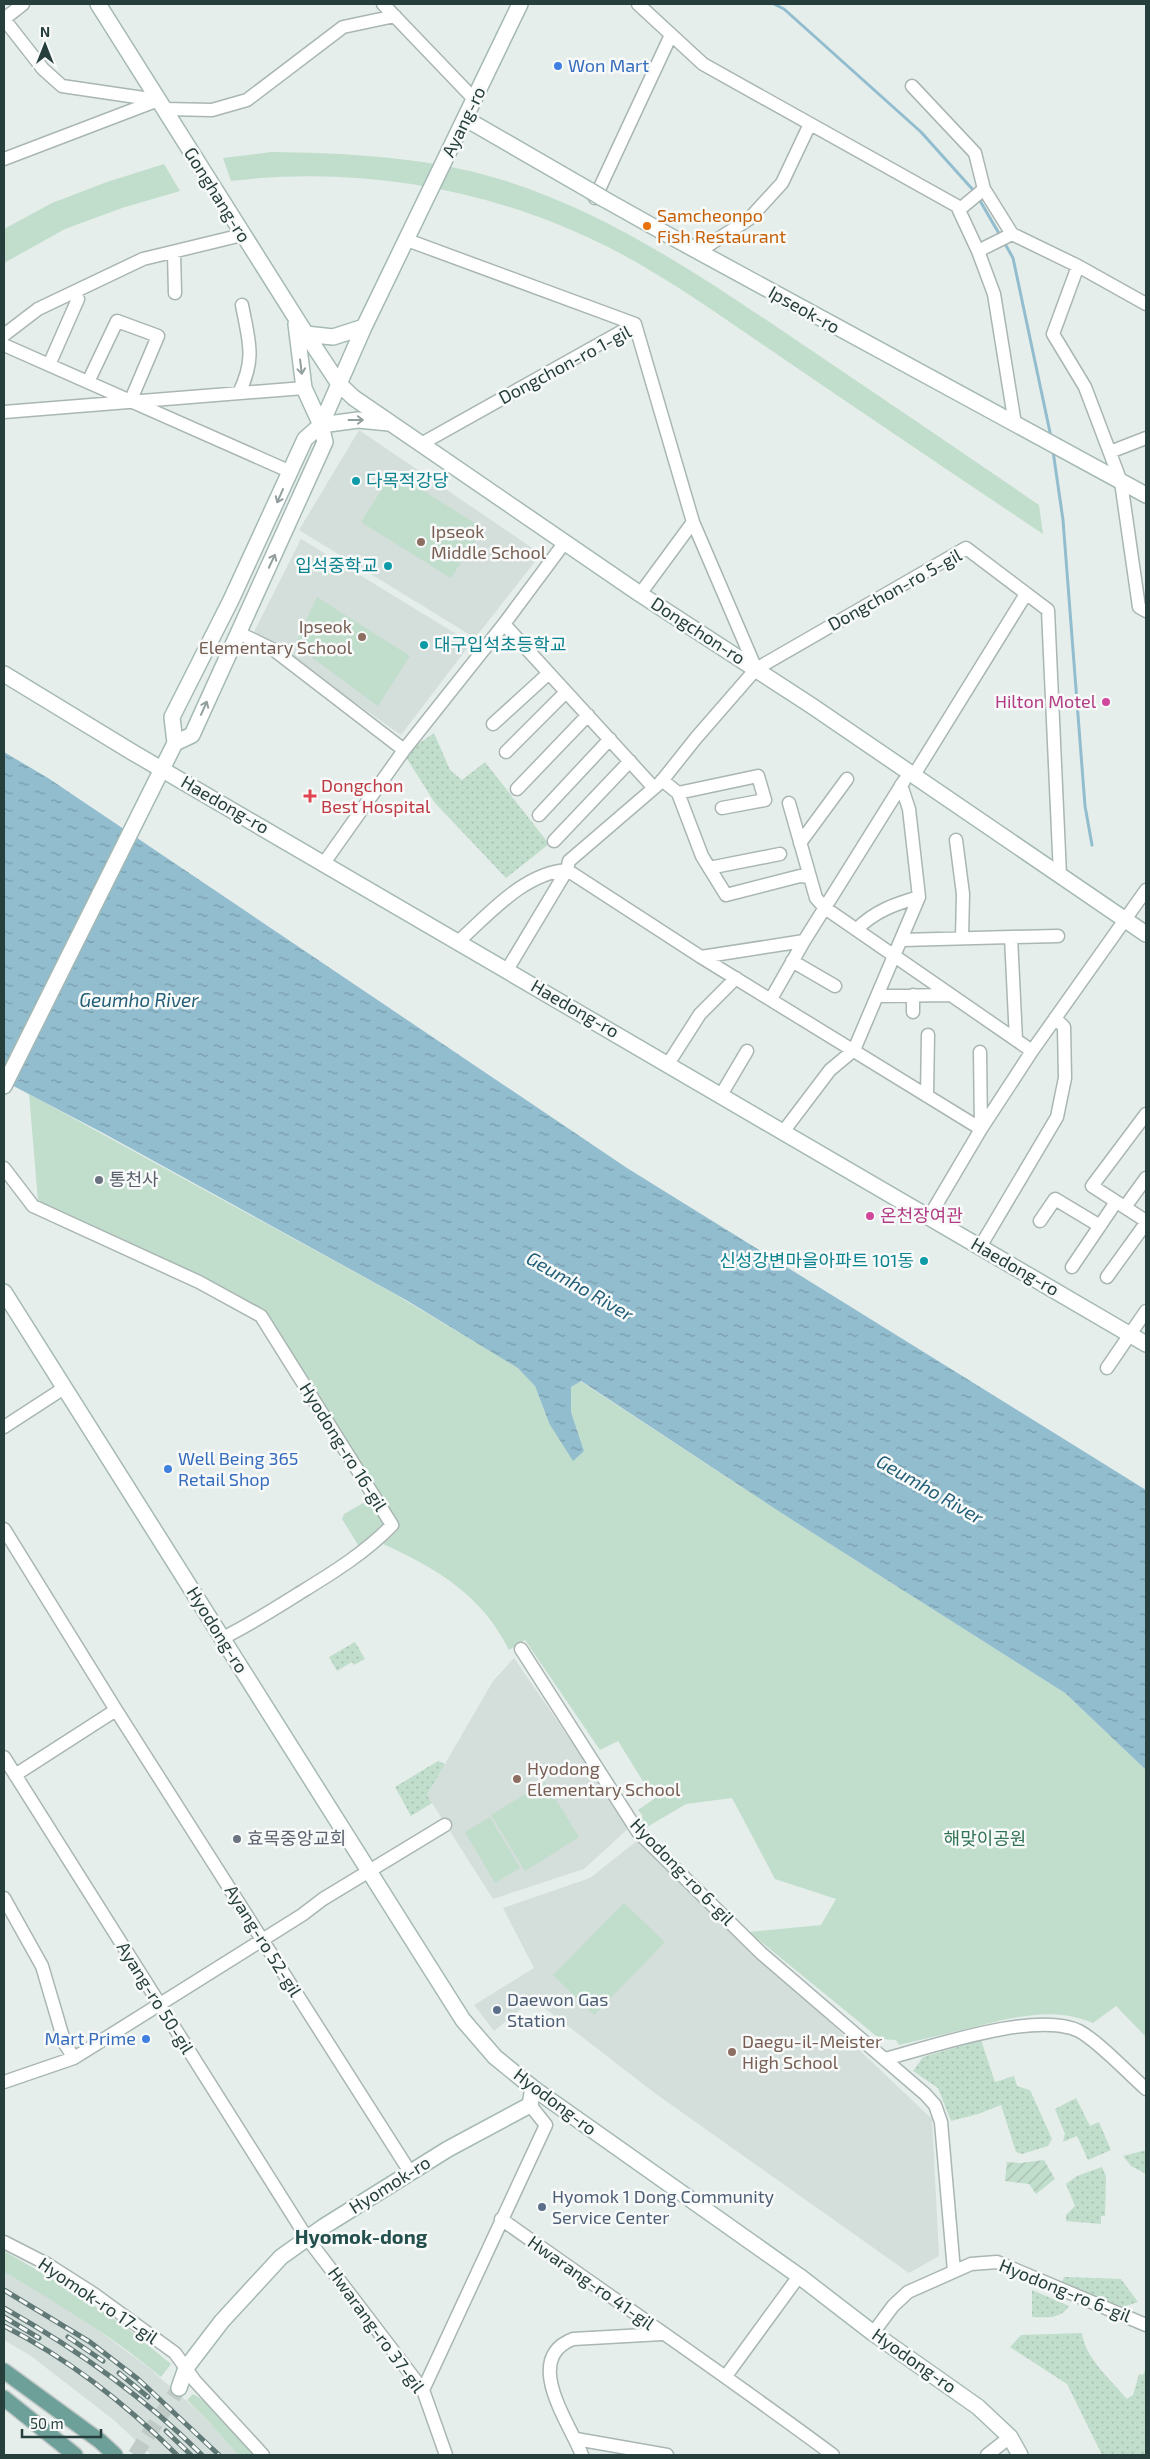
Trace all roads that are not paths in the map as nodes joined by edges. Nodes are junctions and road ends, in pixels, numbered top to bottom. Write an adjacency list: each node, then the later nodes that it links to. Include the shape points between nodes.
1 (23, 4): 7 (street)
2 (98, 4): 11 (main road, Gonghang-ro)
3 (384, 4): 6 (street)
4 (520, 4): 10 (main road, Ayang-ro)
5 (638, 4): 8 (street)
6 (395, 16): 10 (street); 11 (street, via 343,27 247,100 212,110)
7 (4, 19): 14 (street, via 43,69 62,86 157,100)
8 (671, 35): 13 (street, via 703,64); 16 (street)
9 (912, 86): 15 (street, via 974,153)
10 (475, 100): 12 (main road, Ayang-ro)
11 (164, 109): 19 (main road, Gonghang-ro)
12 (466, 119): 16 (main road, Ipseok-ro); 20 (main road, Ayang-ro)
13 (810, 124): 21 (street, via 957,206); 23 (street, via 782,183 749,219)
14 (4, 159)
15 (984, 189): 17 (street); 18 (street)
16 (596, 196): 23 (main road, Ipseok-ro)
17 (960, 209)
18 (1012, 234): 21 (street); 24 (street)
19 (242, 235): 22 (street); 29 (main road, Gonghang-ro)
20 (407, 240): 30 (street); 31 (main road, Ayang-ro)
21 (978, 250): 43 (street, via 994,294)
22 (174, 252): 25 (street); 33 (street, via 143,260 38,309)
23 (698, 252): 43 (main road, Ipseok-ro)
24 (1078, 266): 27 (street); 47 (street, via 1053,334 1085,387)
25 (174, 292)
26 (78, 299): 35 (street)
27 (1146, 304)
28 (242, 305): 39 (street, via 250,362)
29 (295, 319): 32 (main road, Gonghang-ro); 38 (main road, one-way to 38)
30 (635, 324): 46 (street, Dongchon-ro 1-gil); 51 (street, Dongchon-ro 1-gil)
31 (364, 327): 32 (main road, via 333,337); 37 (main road, Ayang-ro)
32 (306, 334): 37 (main road, Gonghang-ro)
33 (4, 335)
34 (4, 345): 35 (street)
35 (49, 366): 36 (street)
36 (88, 382): 40 (street); 40 (street, via 117,321 158,336)
37 (339, 384): 42 (main road, Dongchon-ro); 44 (main road, Ayang-ro)
38 (304, 388): 39 (street); 44 (main road)
39 (239, 393): 40 (street)
40 (130, 402): 41 (street); 48 (street)
41 (4, 412)
42 (392, 424): 44 (main road, one-way to 42, via 358,420); 46 (main road, Dongchon-ro)
43 (1015, 424): 49 (main road, Ipseok-ro)
44 (321, 425): 48 (main road, via 305,439); 57 (main road, one-way to 44, via 325,442)
45 (1146, 438): 47 (street)
46 (421, 444): 52 (main road, Dongchon-ro)
47 (1110, 452): 49 (street)
48 (291, 472): 65 (main road, one-way to 65, via 172,717)
49 (1121, 482): 50 (main road, Ipseok-ro); 55 (street)
50 (1146, 495)
51 (694, 522): 53 (street); 58 (street, Dongchon-ro 1-gil)
52 (565, 542): 53 (main road, Dongchon-ro); 56 (street)
53 (640, 594): 58 (main road, Dongchon-ro)
54 (1026, 594): 58 (street, Dongchon-ro 5-gil, via 966,548); 70 (street); 86 (street, via 1048,610)
55 (1143, 609)
56 (504, 624): 59 (street); 66 (street)
57 (239, 633): 65 (main road, one-way to 57, via 192,735); 66 (street, via 274,650)
58 (756, 669): 70 (main road, Dongchon-ro); 72 (street)
59 (549, 673): 61 (street); 63 (street)
60 (4, 674): 69 (main road, Haedong-ro)
61 (566, 692): 62 (street); 67 (street)
62 (588, 715): 64 (street); 74 (street)
63 (493, 724)
64 (610, 739): 68 (street); 78 (street)
65 (174, 743): 69 (main road)
66 (404, 750): 83 (street)
67 (506, 752)
68 (630, 761): 72 (street); 80 (street)
69 (162, 768): 83 (main road, Haedong-ro); 119 (main road)
70 (912, 774): 73 (street); 86 (main road, Dongchon-ro)
71 (846, 780): 81 (street)
72 (658, 784): 75 (street); 85 (street, via 569,861)
73 (901, 785): 89 (street, via 909,809); 90 (street)
74 (517, 788)
75 (678, 793): 77 (street, via 758,776 765,800); 84 (street)
76 (789, 803): 81 (street)
77 (722, 808)
78 (539, 816)
79 (956, 840): 96 (street, via 963,894)
80 (554, 841)
81 (800, 843): 87 (street)
82 (780, 854): 84 (street)
83 (324, 862): 99 (main road, Haedong-ro)
84 (709, 868): 87 (street, via 726,895 800,876)
85 (567, 870): 99 (street, via 552,871 512,892); 101 (street); 103 (street)
86 (1060, 876): 91 (main road, Dongchon-ro)
87 (810, 877): 90 (street, via 816,898)
88 (1146, 890): 91 (street)
89 (919, 897): 92 (street, via 893,904); 97 (street)
90 (825, 908): 92 (street); 98 (street)
91 (1124, 919): 93 (main road, Dongchon-ro); 111 (street)
92 (857, 929): 100 (street)
93 (1146, 934)
94 (1011, 936): 95 (street); 96 (street); 113 (street)
95 (1058, 936)
96 (962, 938): 97 (street)
97 (902, 940): 100 (street)
98 (804, 941): 101 (street); 102 (street)
99 (459, 942): 103 (main road, Haedong-ro)
100 (895, 956): 107 (street); 108 (street)
101 (701, 957): 104 (street)
102 (792, 961): 105 (street); 109 (street)
103 (507, 970): 118 (main road, Haedong-ro)
104 (736, 978): 109 (street); 118 (street, via 700,1014)
105 (835, 986)
106 (913, 995): 107 (street); 108 (street); 110 (street)
107 (950, 995): 113 (street)
108 (878, 996): 114 (street)
109 (771, 999): 114 (street)
110 (914, 1012)
111 (1055, 1018): 116 (street); 132 (street, via 1064,1027 1066,1048 1057,1118)
112 (928, 1035): 121 (street)
113 (1016, 1040): 116 (street)
114 (854, 1050): 121 (street); 124 (street, via 830,1070)
115 (747, 1051): 120 (street)
116 (1032, 1051): 123 (street)
117 (980, 1052): 123 (street)
118 (668, 1064): 120 (main road, Haedong-ro)
119 (4, 1086)
120 (721, 1095): 124 (main road, Haedong-ro)
121 (927, 1096): 123 (street)
122 (1146, 1114): 127 (street, via 1092,1186)
123 (981, 1129): 128 (street)
124 (783, 1132): 128 (main road, Haedong-ro)
125 (4, 1168): 143 (street, Hyodong-ro 16-gil, via 33,1206 201,1283 261,1316 392,1526 374,1544 333,1572)
126 (1146, 1178): 127 (street)
127 (1121, 1204): 130 (street); 131 (street)
128 (929, 1217): 132 (main road, Haedong-ro)
129 (1040, 1221): 131 (street, via 1054,1199)
130 (1146, 1222): 134 (street)
131 (1100, 1226): 133 (street)
132 (980, 1247): 137 (main road, Haedong-ro)
133 (1072, 1267)
134 (1107, 1277)
135 (4, 1292): 140 (main road, Hyodong-ro)
136 (1146, 1311): 137 (street)
137 (1130, 1335): 138 (main road, Haedong-ro); 139 (street)
138 (1146, 1344)
139 (1107, 1368)
140 (64, 1388): 141 (street); 143 (main road, Hyodong-ro)
141 (4, 1427)
142 (4, 1529): 145 (street, Ayang-ro 52-gil)
143 (223, 1638): 149 (main road, Hyodong-ro)
144 (521, 1649): 154 (street, Hyodong-ro 6-gil, via 638,1832 761,1953)
145 (116, 1710): 147 (street); 151 (street, Ayang-ro 52-gil)
146 (4, 1757): 147 (street, Ayang-ro 50-gil)
147 (15, 1775): 152 (street, Ayang-ro 50-gil)
148 (445, 1825): 149 (street)
149 (370, 1871): 151 (street); 156 (main road, Hyodong-ro, via 463,2020 495,2057)
150 (4, 1898): 153 (street, via 42,1966 65,2044)
151 (262, 1939): 152 (street); 159 (street, Ayang-ro 52-gil)
152 (158, 2004): 153 (street); 161 (street, Ayang-ro 50-gil)
153 (74, 2058): 155 (street)
154 (884, 2059): 157 (street, via 1010,2027 1052,2023 1079,2032); 163 (street, Hyodong-ro 6-gil, via 925,2094 941,2122)
155 (4, 2082)
156 (533, 2088): 158 (main road); 164 (main road, Hyodong-ro)
157 (1146, 2089)
158 (530, 2105): 159 (main road, Hyomok-ro); 160 (street, Hyodong-ro, via 546,2125)
159 (410, 2172): 161 (main road, Hyomok-ro)
160 (501, 2219): 167 (street, Hwarang-ro 41-gil); 172 (street)
161 (307, 2238): 168 (main road, Hyomok-ro, via 282,2257 253,2287); 172 (street, Hwarang-ro 37-gil)
162 (4, 2242): 168 (street, Hyomok-ro 17-gil, via 94,2294 174,2353)
163 (954, 2271): 165 (street, Hyodong-ro 6-gil, via 970,2264 998,2262); 166 (street, Hyodong-ro 6-gil, via 908,2292 893,2306)
164 (799, 2276): 166 (main road, Hyodong-ro); 170 (street)
165 (1146, 2325)
166 (874, 2333): 174 (main road, Hyodong-ro, via 978,2407)
167 (662, 2334): 170 (street, Hwarang-ro 41-gil); 175 (street, via 587,2337 561,2344 551,2356 548,2371 552,2388)
168 (186, 2368): 171 (main road, Hyomok-ro); 178 (street, Hyomok-ro 17-gil)
169 (4, 2371): 177 (main road, via 100,2440)
170 (726, 2376): 182 (street, Hwarang-ro 41-gil)
171 (179, 2388)
172 (423, 2390): 179 (street, Hwarang-ro 37-gil)
173 (4, 2398): 176 (main road)
174 (1010, 2436): 183 (street); 184 (main road, Hyodong-ro)
175 (576, 2439): 180 (street); 181 (street)
176 (75, 2455)
177 (115, 2455)
178 (263, 2455)
179 (446, 2455)
180 (582, 2455)
181 (667, 2455)
182 (833, 2455)
183 (987, 2455)
184 (1020, 2455)

